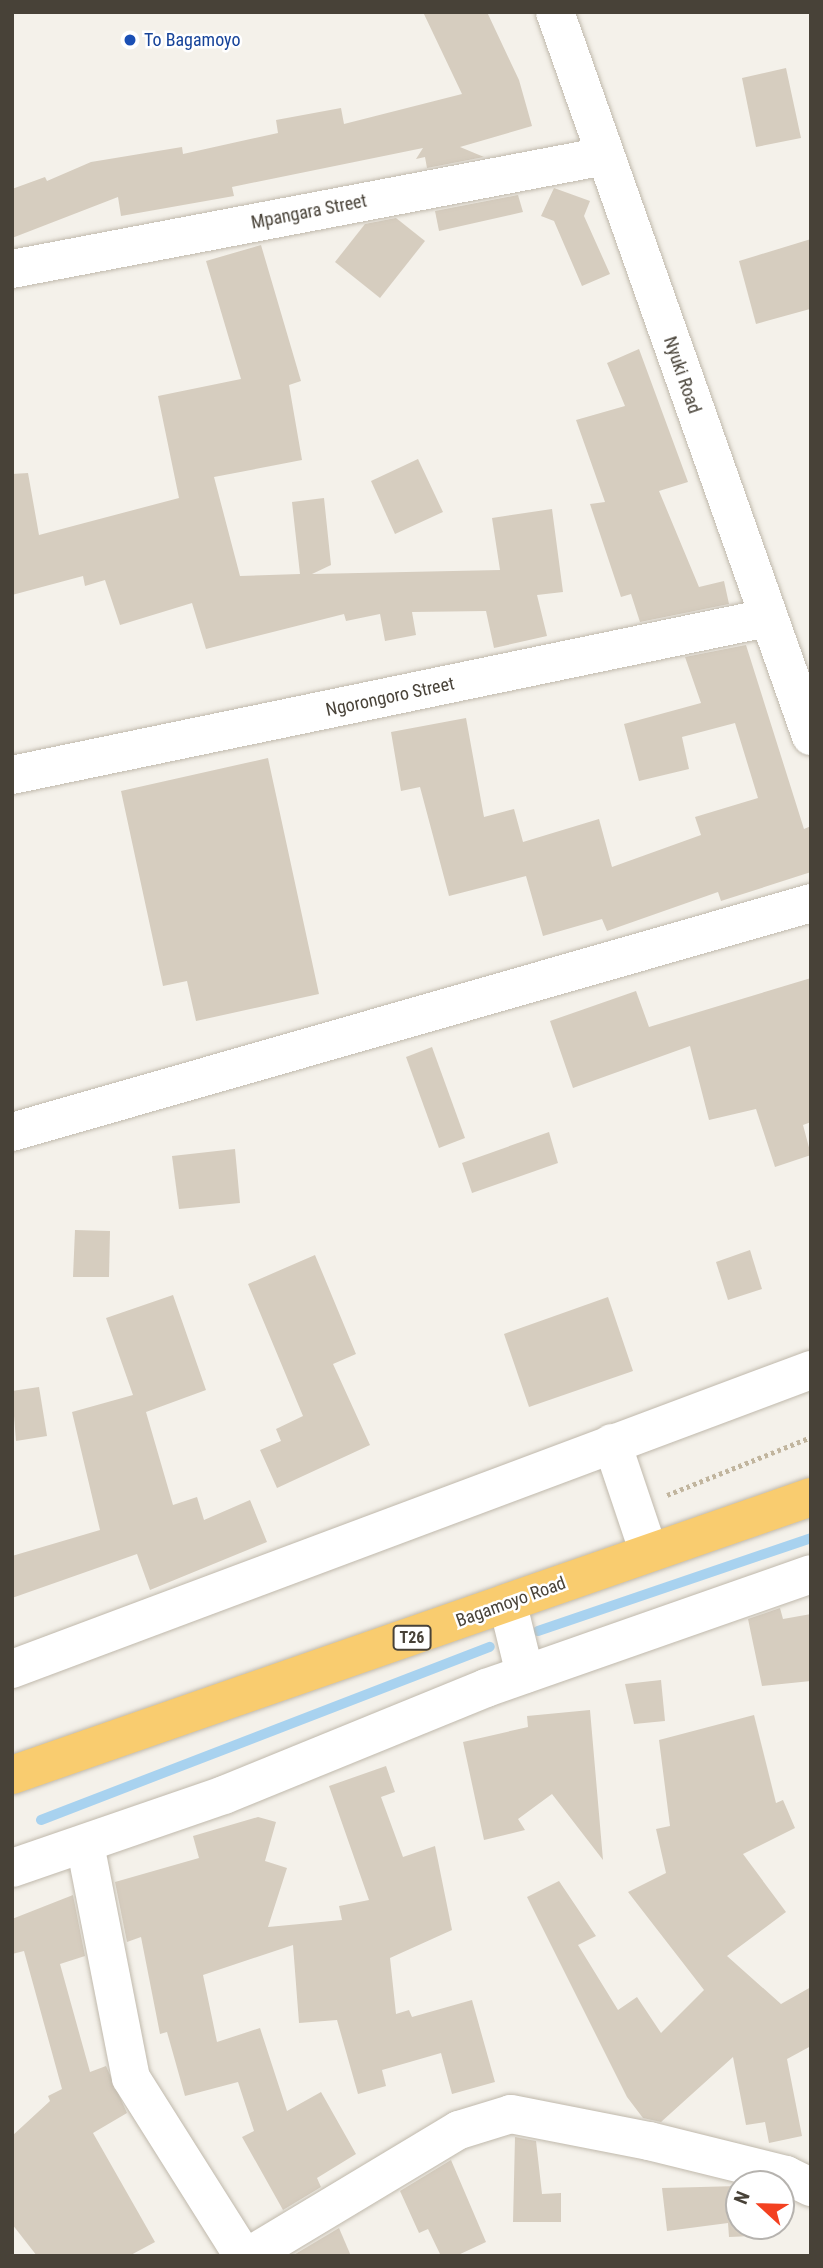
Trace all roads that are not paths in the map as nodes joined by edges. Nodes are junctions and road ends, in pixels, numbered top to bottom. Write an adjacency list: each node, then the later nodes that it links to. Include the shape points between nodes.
1 (555, 12): 2 (street, Nyuki Road)
2 (605, 156): 3 (street, Mpangara Street); 4 (street, Nyuki Road)
3 (12, 269)
4 (767, 618): 5 (street, Nyuki Road); 6 (street, Ngorongoro Street)
5 (811, 736)
6 (12, 775)
7 (811, 903): 8 (street)
8 (12, 1132)
9 (811, 1370): 10 (street)
10 (611, 1443): 12 (street); 15 (street)
11 (811, 1497): 12 (highway, Bagamoyo Road / T26)
12 (648, 1550): 14 (highway, Bagamoyo Road / T26)
13 (811, 1574): 16 (street)
14 (508, 1605): 16 (street); 17 (highway, Bagamoyo Road / T26)
15 (12, 1669)
16 (525, 1674): 18 (street, via 224,1795)
17 (12, 1775)
18 (85, 1844): 19 (street); 21 (street, via 131,2078)
19 (13, 1862)
20 (811, 2187): 22 (street, via 786,2175 662,2144 511,2114 459,2130)
21 (243, 2256)
22 (249, 2256)

